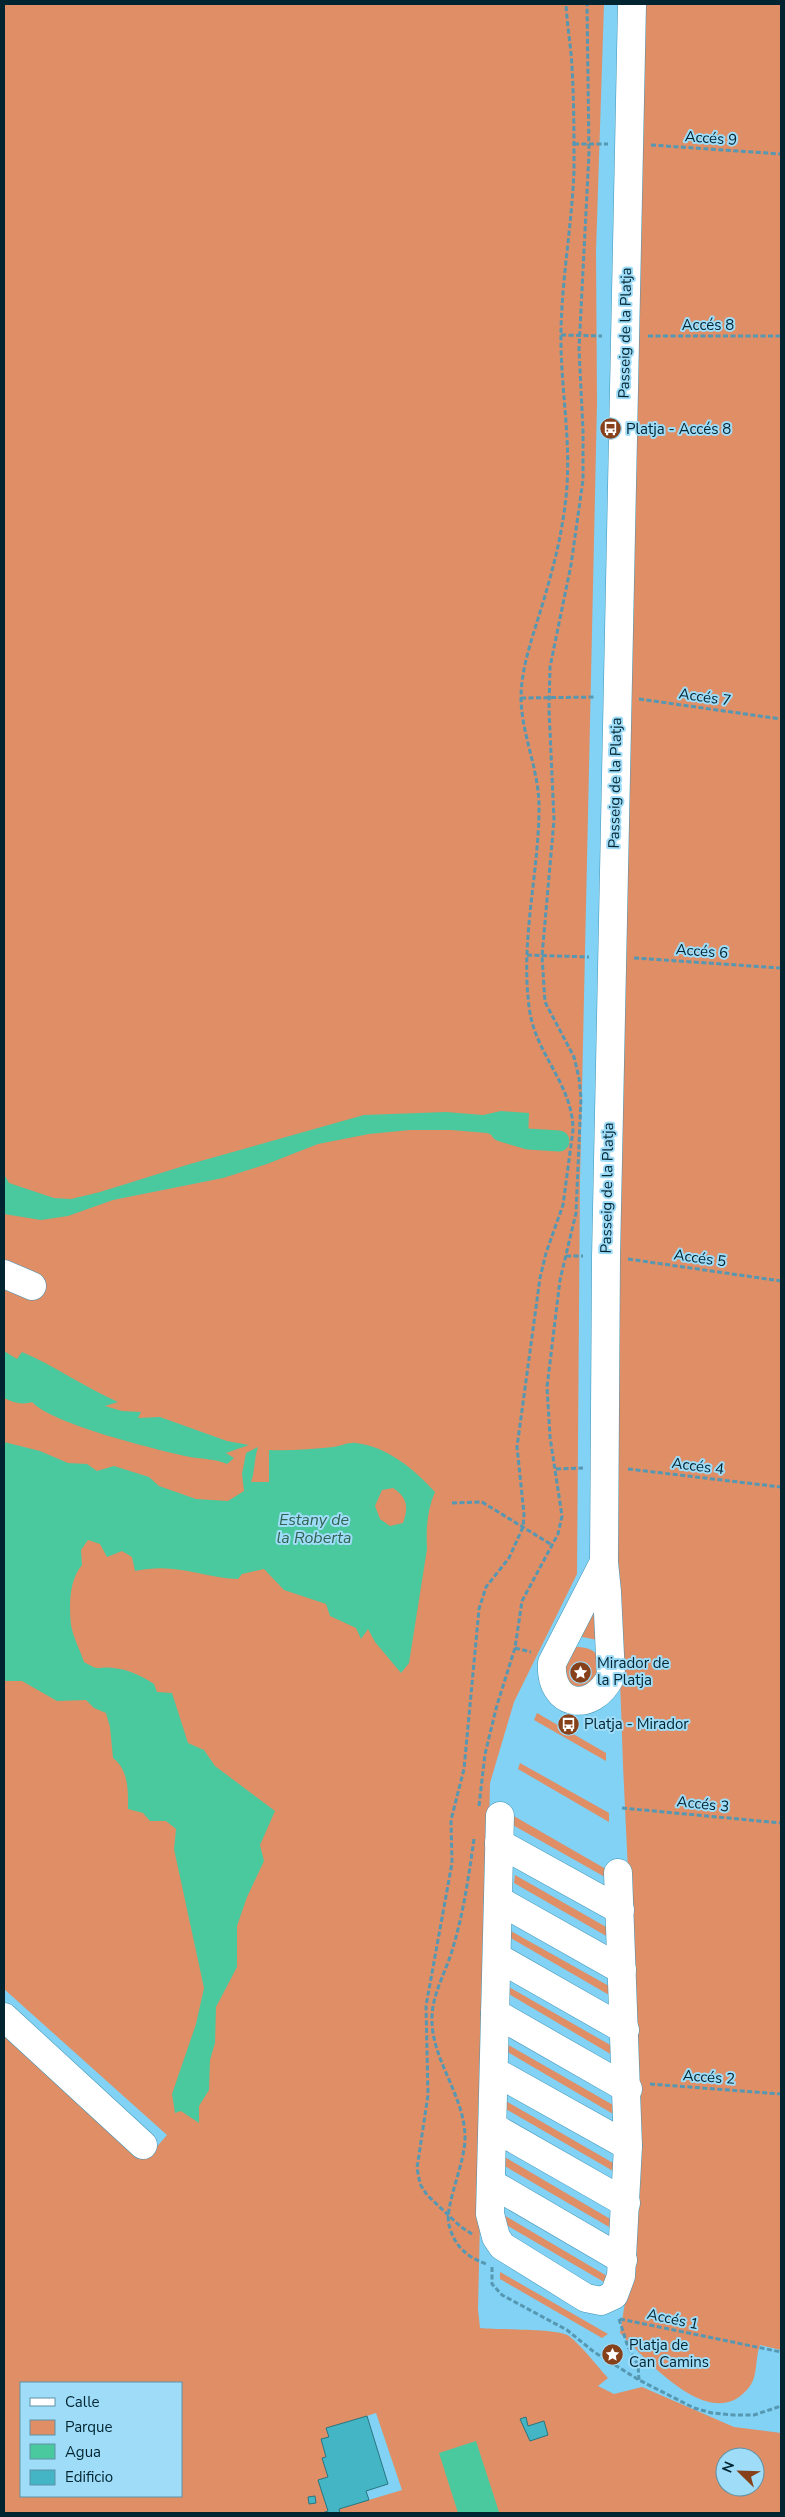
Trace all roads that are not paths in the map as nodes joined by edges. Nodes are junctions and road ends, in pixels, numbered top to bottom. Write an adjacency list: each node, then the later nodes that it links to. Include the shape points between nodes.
1 (632, 4): 4 (street, Passeig de la Platja, via 606,1256)
2 (4, 1274): 3 (street)
3 (32, 1286)
4 (604, 1562): 5 (street, Passeig de la Platja); 6 (street, Passeig de la Platja)
5 (557, 1653): 6 (street, via 575,1642 590,1643 601,1650); 6 (street, Passeig de la Platja, via 551,1676 557,1689 567,1698 580,1701 594,1698 604,1689 610,1676)
6 (610, 1662)
7 (542, 1683): 8 (street, via 554,1703 574,1716 594,1716)
8 (611, 1698)
9 (489, 1814): 10 (street)
10 (487, 1839): 12 (street); 13 (street)
11 (618, 1873): 13 (street)
12 (498, 1900): 14 (street); 15 (street)
13 (620, 1910): 15 (street)
14 (497, 1957): 16 (street); 18 (street)
15 (622, 1970): 18 (street)
16 (496, 2013): 19 (street); 20 (street)
17 (4, 2017): 22 (street)
18 (625, 2030): 20 (street)
19 (494, 2071): 21 (street); 23 (street)
20 (636, 2086): 23 (street)
21 (493, 2127): 24 (street); 25 (street)
22 (143, 2145)
23 (628, 2146): 25 (street)
24 (491, 2183): 26 (street); 26 (street, via 490,2214 497,2250 613,2309)
25 (626, 2203): 26 (street)
26 (623, 2260)

